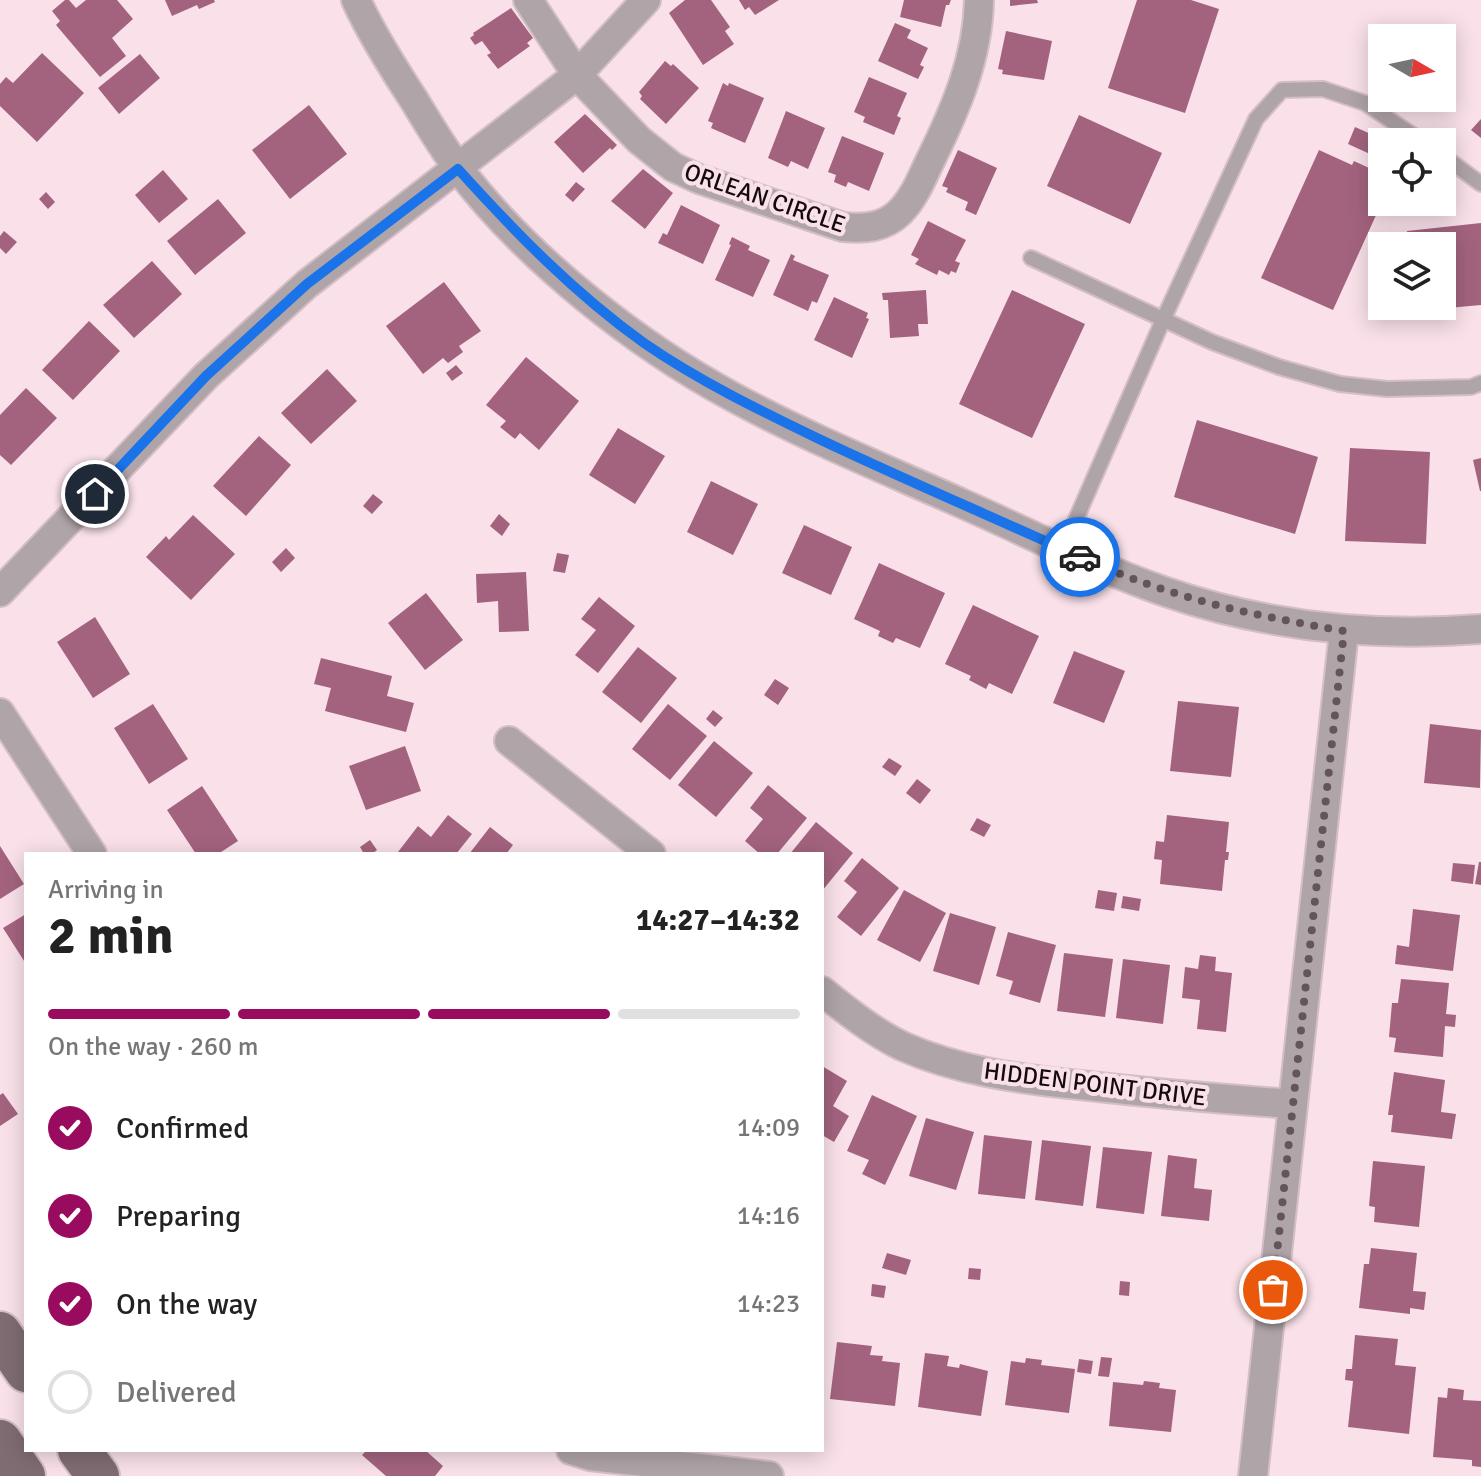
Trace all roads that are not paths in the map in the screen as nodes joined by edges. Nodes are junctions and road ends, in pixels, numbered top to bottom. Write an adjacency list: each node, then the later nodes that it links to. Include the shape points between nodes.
1 (356, 0): 8 (street)
2 (528, 0): 5 (street, ORLEAN CIRCLE)
3 (646, 0): 5 (street)
4 (979, 0): 5 (street, ORLEAN CIRCLE, via 975,46 956,108 913,197 899,214 864,229 843,227 673,167 639,140)
5 (577, 75): 8 (street)
6 (1402, 128): 11 (lane, via 1365,103 1323,89 1282,90 1256,119)
7 (1456, 165): 9 (lane)
8 (458, 169): 13 (street, via 555,271 690,373 859,458); 14 (street, via 307,284 206,376)
9 (1481, 184)
10 (1031, 258): 11 (lane)
11 (1163, 320): 12 (lane, via 1266,362 1340,384 1387,389); 13 (lane)
12 (1481, 383)
13 (1063, 549): 16 (street, via 1167,593)
14 (0, 592)
15 (1481, 629): 16 (street)
16 (1344, 631): 22 (street)
17 (0, 713): 19 (street)
18 (509, 741): 20 (street)
19 (91, 852)
20 (648, 852)
21 (824, 993): 22 (street, HIDDEN POINT DRIVE, via 900,1045 977,1071 1144,1093)
22 (1293, 1104): 32 (street)
23 (0, 1333): 24 (main road)
24 (24, 1368)
25 (0, 1441): 29 (main road)
26 (80, 1452): 30 (main road)
27 (577, 1452): 28 (street)
28 (724, 1474): 31 (street)
29 (24, 1476)
30 (98, 1476)
31 (769, 1476)
32 (1253, 1476)

